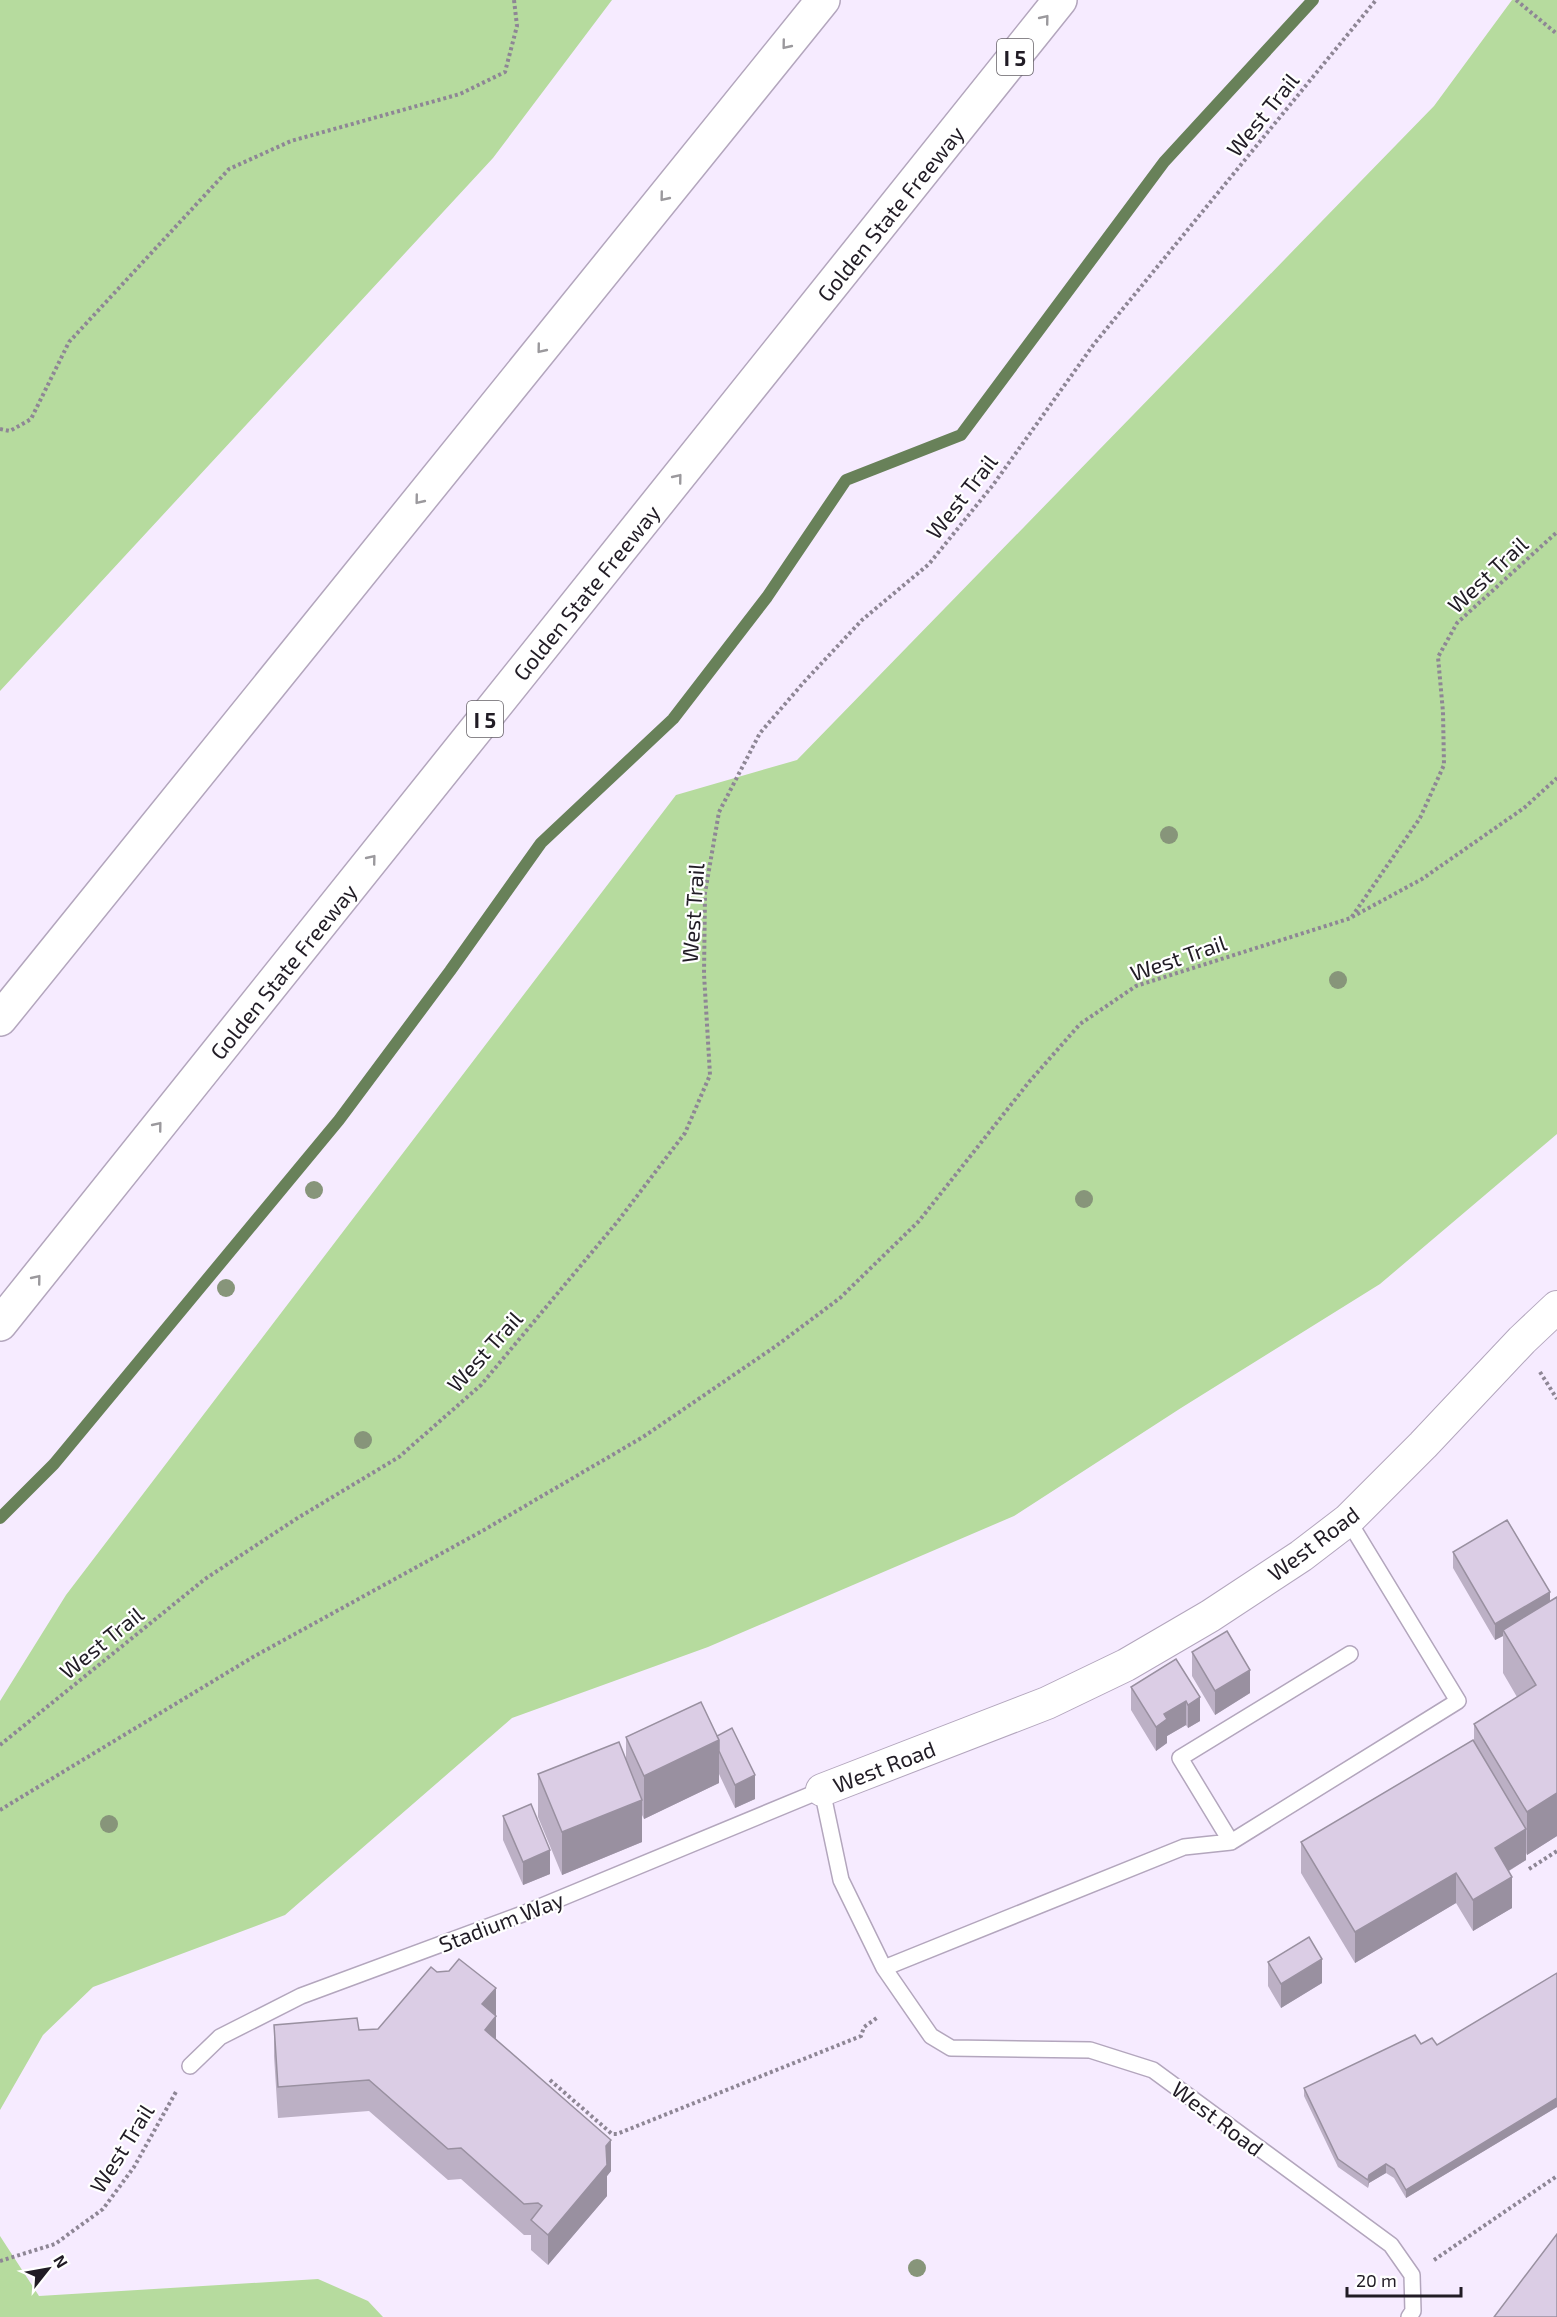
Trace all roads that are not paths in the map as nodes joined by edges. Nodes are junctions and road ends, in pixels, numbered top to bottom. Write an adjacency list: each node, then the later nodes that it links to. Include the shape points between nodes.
1 (823, 0): 3 (highway, one-way to 3)
2 (1060, 0): 5 (highway, Golden State Freeway / I 5, one-way to 2)
3 (0, 1019)
4 (1557, 1307): 6 (street, West Road)
5 (0, 1324)
6 (1348, 1520): 8 (street, West Road, via 1228,1604 1126,1665 1047,1703); 9 (lane, via 1458,1701)
7 (1350, 1654): 9 (lane, via 1180,1758)
8 (822, 1790): 10 (lane, West Road, via 841,1880); 11 (lane, Stadium Way, via 525,1913 301,1996 219,2037)
9 (1231, 1842): 10 (lane, via 1184,1847)
10 (884, 1968): 12 (lane, West Road, via 931,2036 951,2048 1090,2050 1154,2070 1391,2245 1412,2275)
11 (190, 2066)
12 (1411, 2314)

